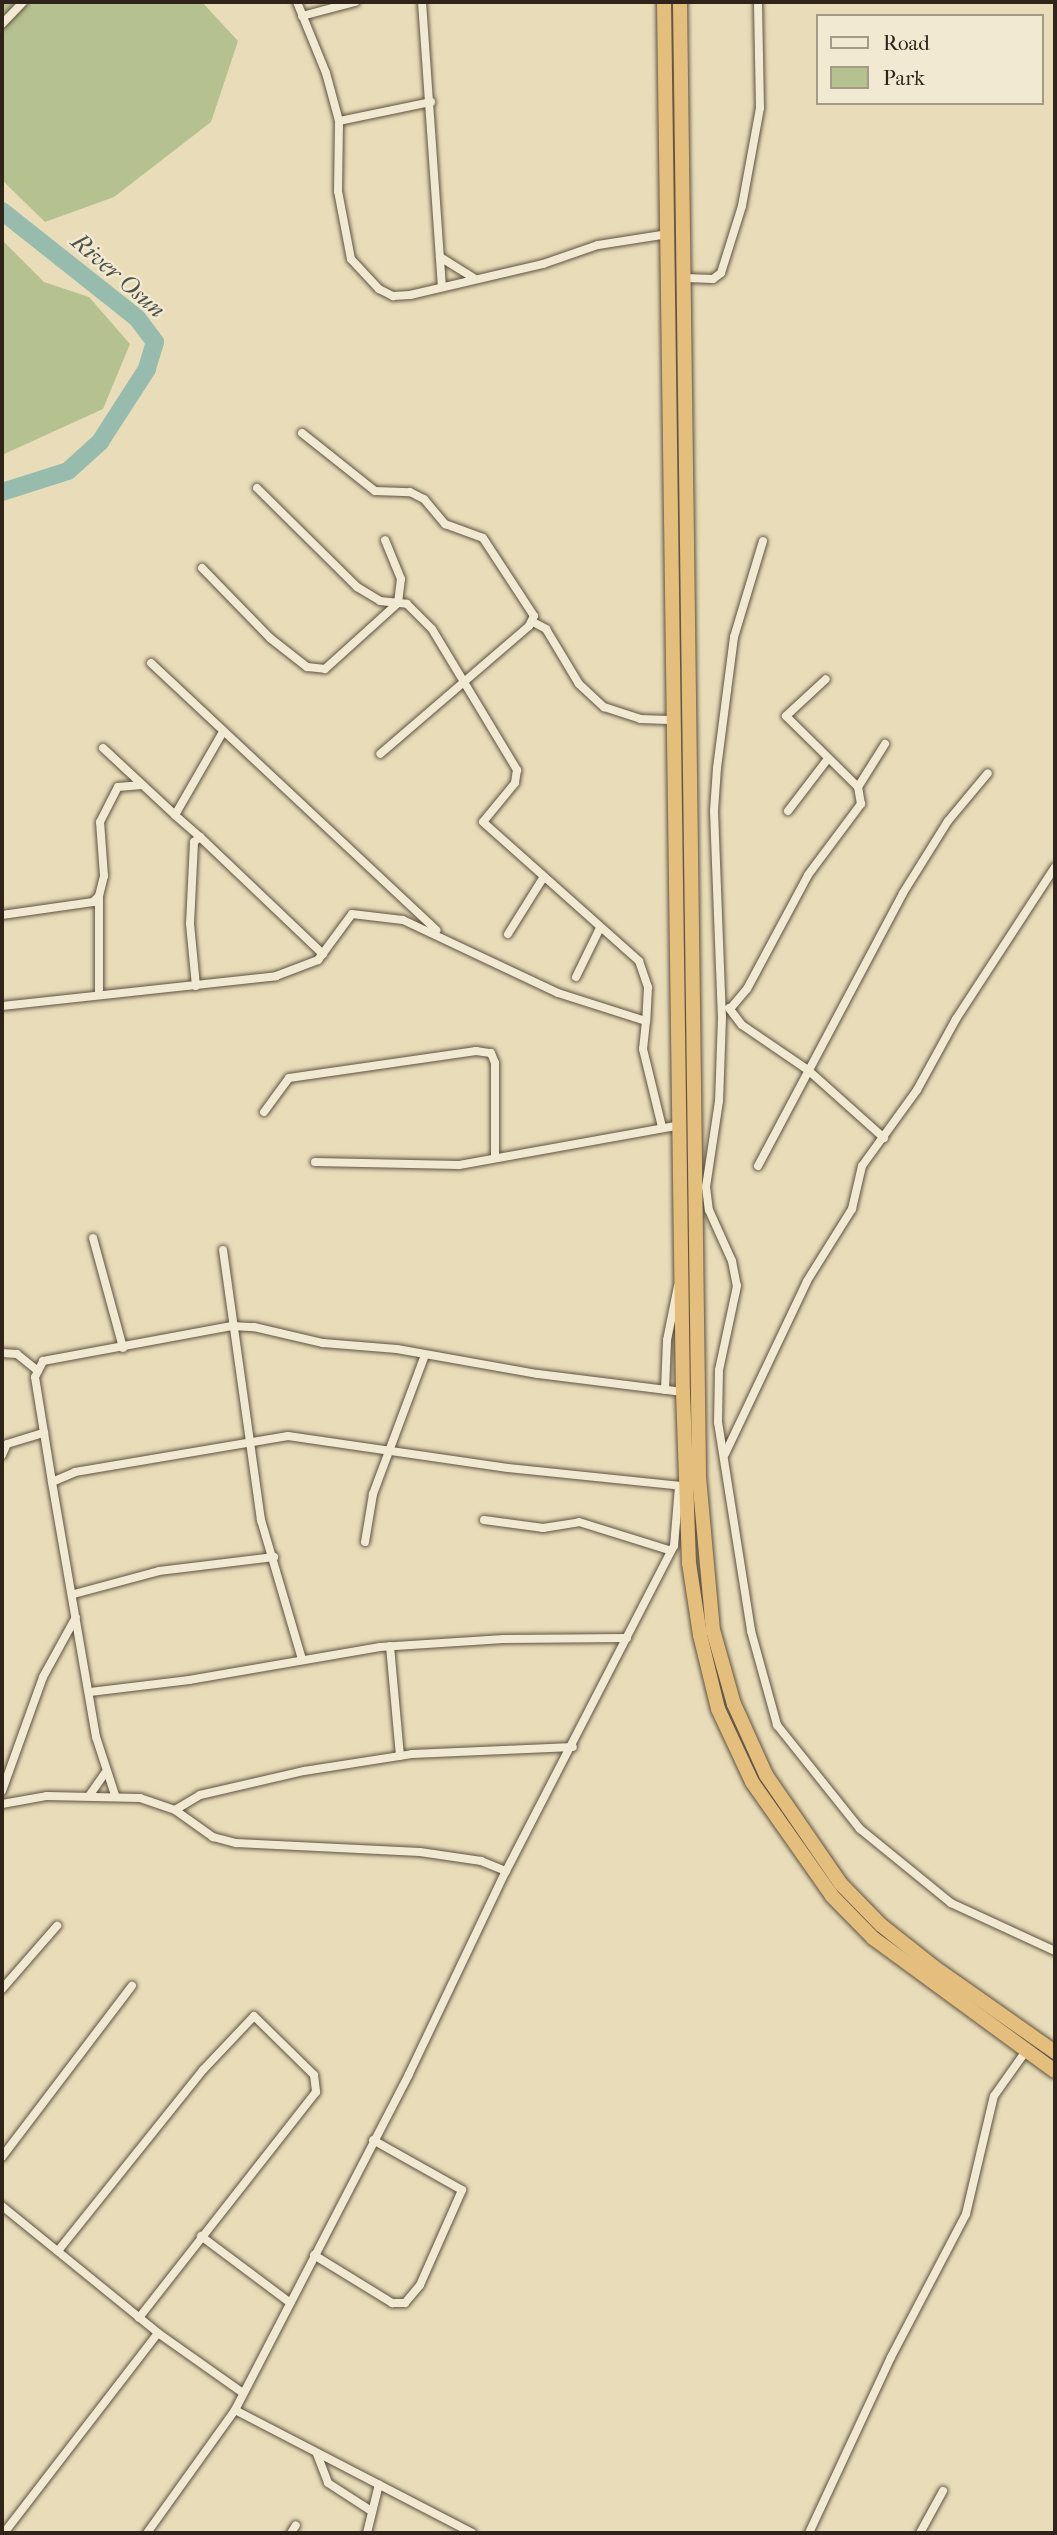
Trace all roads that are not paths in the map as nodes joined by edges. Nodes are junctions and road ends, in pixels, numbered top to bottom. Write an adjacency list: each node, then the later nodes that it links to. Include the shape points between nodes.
1 (23, 2): 9 (street)
2 (297, 2): 8 (street)
3 (355, 2): 8 (street)
4 (422, 2): 10 (street)
5 (664, 2): 12 (highway)
6 (680, 2): 15 (highway)
7 (758, 2): 15 (street, via 760,108 741,205 721,273 713,279)
8 (302, 16): 11 (street, via 326,73)
9 (2, 24)
10 (431, 102): 11 (street); 13 (street)
11 (339, 121): 16 (street, via 341,220 359,272 393,296)
12 (668, 234): 14 (street, via 598,245 543,264); 27 (highway)
13 (440, 257): 14 (street); 16 (street)
14 (474, 278): 16 (street)
15 (685, 278): 59 (highway)
16 (442, 285)
17 (302, 433): 23 (street, via 375,491 410,492 424,499 445,524 483,538)
18 (257, 488): 22 (street, via 357,587 380,601)
19 (385, 540): 22 (street, via 401,579)
20 (763, 541): 52 (street, via 734,637 719,742 714,811)
21 (202, 568): 22 (street, via 270,638 316,670 335,663)
22 (398, 603): 26 (street, via 412,608 432,629)
23 (533, 622): 26 (street); 27 (street, via 546,629 579,684 604,708 640,719)
24 (151, 663): 28 (street)
25 (826, 679): 32 (street, via 786,716)
26 (466, 680): 31 (street); 40 (street, via 517,770 515,783 483,822)
27 (676, 720): 59 (highway)
28 (223, 732): 37 (street); 42 (street)
29 (885, 744): 35 (street)
30 (103, 748): 34 (street)
31 (380, 754)
32 (827, 760): 35 (street); 36 (street)
33 (988, 773): 56 (street, via 948,821 903,893)
34 (142, 785): 37 (street); 41 (street, via 118,787 100,822 104,876)
35 (858, 787): 54 (street, via 861,804 808,875 747,989)
36 (788, 811)
37 (174, 815): 38 (street)
38 (200, 837): 48 (street); 50 (street, via 194,842 190,924)
39 (1055, 867): 61 (street)
40 (544, 878): 45 (street); 47 (street)
41 (99, 896): 43 (street, via 93,902); 51 (street)
42 (412, 908): 44 (street); 46 (street)
43 (2, 915)
44 (403, 920): 46 (street); 48 (street, via 352,914)
45 (600, 928): 49 (street); 55 (street, via 639,961 645,972)
46 (441, 934): 55 (street, via 489,964 558,993)
47 (508, 934)
48 (323, 954): 50 (street, via 313,963 276,976)
49 (576, 978)
50 (196, 986): 51 (street)
51 (99, 995): 53 (street)
52 (721, 1003): 54 (street); 58 (street, via 719,1101)
53 (2, 1006)
54 (730, 1009): 56 (street, via 769,1047)
55 (646, 1021): 60 (street, via 643,1049)
56 (808, 1070): 61 (street); 64 (street)
57 (264, 1112): 62 (street, via 289,1078 476,1051 491,1053 495,1063)
58 (714, 1121): 59 (street); 78 (street, via 706,1187 709,1210 737,1286 719,1370 718,1423)
59 (689, 1125): 60 (street); 67 (highway); 106 (highway, via 699,1477 713,1630 734,1703 766,1775 841,1884 881,1925 934,1967)
60 (662, 1127): 62 (street)
61 (884, 1138): 78 (street, via 862,1166 852,1209 807,1281)
62 (495, 1158): 63 (street, via 459,1165)
63 (315, 1162)
64 (758, 1166)
65 (93, 1238): 69 (street)
66 (223, 1250): 68 (street)
67 (683, 1275): 73 (street, via 673,1301); 74 (highway)
68 (232, 1326): 69 (street); 71 (street); 76 (street)
69 (123, 1348): 72 (street, via 43,1362)
70 (2, 1353): 72 (street, via 16,1354)
71 (425, 1355): 73 (street); 77 (street)
72 (38, 1371): 75 (street)
73 (665, 1390): 74 (street)
74 (683, 1392): 81 (highway)
75 (44, 1433): 79 (street, via 7,1444); 80 (street)
76 (251, 1443): 77 (street, via 288,1436); 80 (street, via 75,1472); 85 (street, via 261,1520)
77 (387, 1451): 81 (street); 83 (street, via 373,1494)
78 (724, 1454): 102 (street, via 739,1573 769,1708 777,1725 842,1810 906,1868 971,1916)
79 (2, 1455)
80 (52, 1482): 86 (street)
81 (682, 1485): 84 (street, via 677,1538); 105 (highway, via 700,1635 718,1709 752,1782 832,1896 873,1938)
82 (484, 1520): 84 (street, via 543,1528 579,1522)
83 (365, 1542)
84 (669, 1550): 88 (street)
85 (274, 1556): 86 (street, via 159,1571); 90 (street)
86 (74, 1594): 87 (street)
87 (76, 1617): 91 (street); 95 (street, via 43,1677)
88 (627, 1638): 89 (street); 92 (street)
89 (390, 1646): 90 (street); 93 (street)
90 (302, 1659): 91 (street, via 189,1681)
91 (90, 1692): 94 (street)
92 (573, 1747): 93 (street); 100 (street)
93 (400, 1756): 99 (street, via 200,1795)
94 (105, 1773): 96 (street); 97 (street)
95 (2, 1791)
96 (115, 1795): 97 (street); 99 (street)
97 (89, 1796): 98 (street, via 20,1798)
98 (2, 1804)
99 (175, 1810): 100 (street, via 213,1837 236,1843 420,1852 481,1861)
100 (506, 1871): 108 (street, via 473,1949)
101 (57, 1926): 104 (street)
102 (1055, 1951)
103 (132, 1986): 109 (street)
104 (2, 1989)
105 (1026, 2051): 107 (highway); 129 (street, via 994,2096 966,2214 891,2357)
106 (1055, 2052)
107 (1055, 2071)
108 (373, 2140): 113 (street); 113 (street, via 462,2190 421,2285 405,2303 392,2303)
109 (2, 2157)
110 (2, 2206): 112 (street)
111 (201, 2236): 112 (street, via 318,2084 254,2016 203,2070); 114 (street); 115 (street)
112 (58, 2251): 115 (street)
113 (314, 2255): 114 (street)
114 (288, 2301): 117 (street)
115 (139, 2318): 116 (street)
116 (158, 2333): 117 (street); 124 (street)
117 (243, 2393): 118 (street)
118 (235, 2410): 119 (street); 125 (street)
119 (317, 2454): 120 (street); 122 (street, via 328,2483)
120 (379, 2484): 122 (street); 128 (street)
121 (943, 2491): 130 (street)
122 (370, 2510): 127 (street)
123 (296, 2525): 126 (street)
124 (4, 2533)
125 (147, 2533)
126 (290, 2533)
127 (367, 2533)
128 (472, 2533)
129 (808, 2533)
130 (919, 2533)

